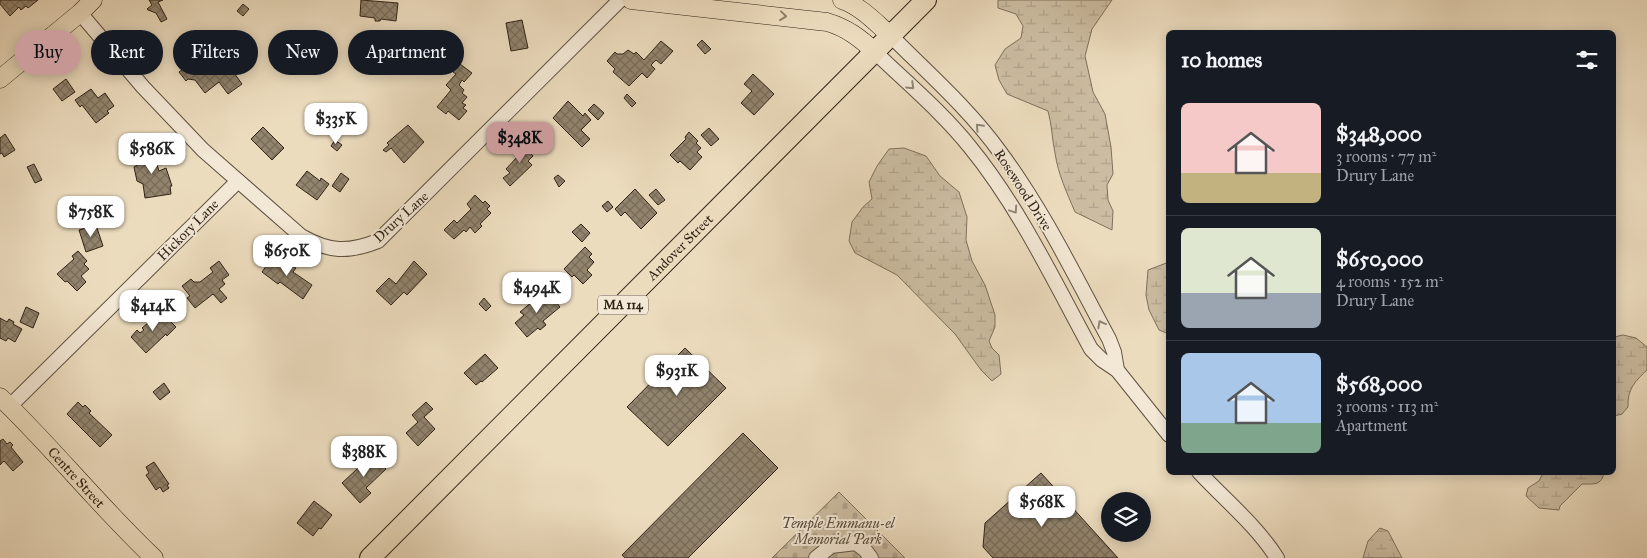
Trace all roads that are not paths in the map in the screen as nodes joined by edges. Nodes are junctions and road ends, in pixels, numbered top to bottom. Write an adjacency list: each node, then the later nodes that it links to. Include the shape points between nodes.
1 (93, 0): 6 (main road)
2 (620, 0): 10 (street, Drury Lane, via 378,241 364,247 334,250 317,245 294,231)
3 (631, 0): 8 (main road, one-way to 8, via 827,22 855,34)
4 (842, 0): 7 (main road, via 866,12)
5 (926, 0): 7 (highway, Andover Street / MA 114)
6 (80, 13): 9 (main road); 10 (street, Drury Lane, via 143,87 203,150)
7 (890, 36): 8 (highway, Andover Street / MA 114); 11 (street, Rosewood Drive, one-way to 7, via 1114,352 1104,331 1037,208 1001,153 954,99)
8 (875, 52): 11 (street, Rosewood Drive, one-way to 11, via 933,107 979,158 1020,219 1091,349); 16 (highway, Andover Street / MA 114)
9 (0, 78)
10 (238, 181): 12 (street, Hickory Lane)
11 (1117, 370): 13 (street, Rosewood Drive)
12 (5, 402): 15 (main road, Centre Street)
13 (1166, 431)
14 (1203, 475): 19 (street, via 1247,519)
15 (154, 558)
16 (370, 558)
17 (816, 558): 18 (street, via 831,546 856,543)
18 (870, 558)
19 (1277, 558)

